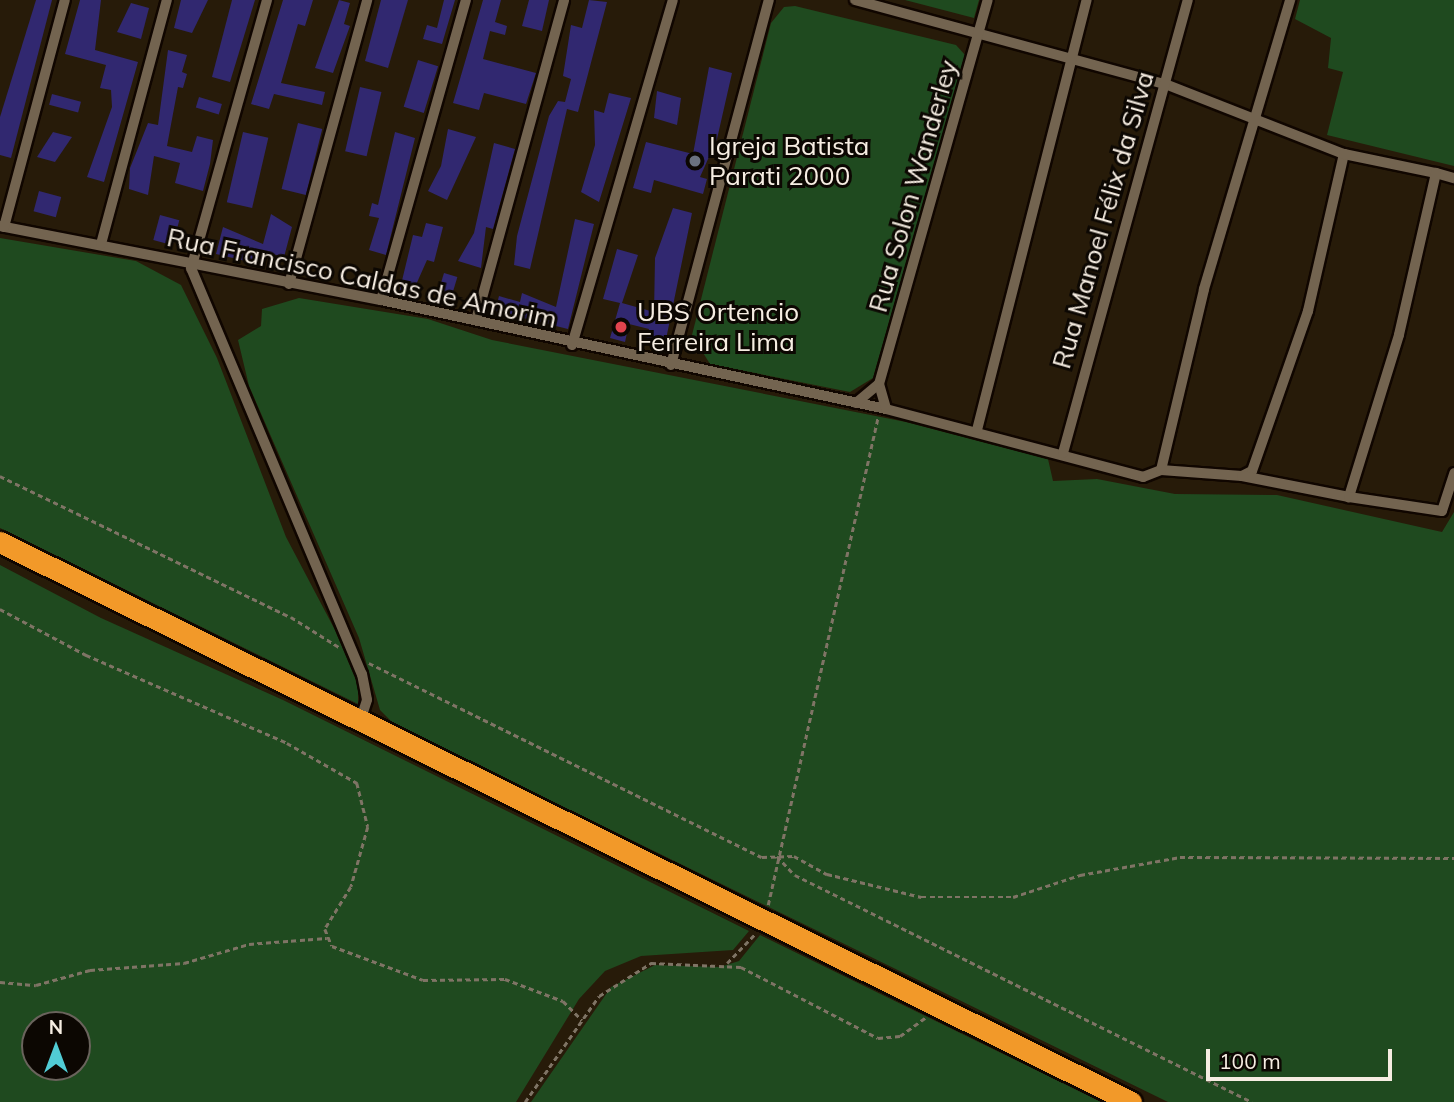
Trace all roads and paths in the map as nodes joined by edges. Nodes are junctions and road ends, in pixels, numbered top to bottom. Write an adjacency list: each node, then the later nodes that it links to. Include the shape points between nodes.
1 (65, 0): 21 (street)
2 (167, 0): 22 (street)
3 (267, 0): 23 (street)
4 (367, 0): 24 (street)
5 (466, 0): 25 (street)
6 (564, 0): 26 (street)
7 (673, 0): 27 (street)
8 (769, 0): 28 (street)
9 (855, 0): 14 (street)
10 (989, 0): 14 (street, Rua Solon Wanderley)
11 (1087, 0): 15 (street)
12 (1188, 0): 16 (street, Rua Manoel Félix da Silva)
13 (1290, 0): 17 (street)
14 (980, 34): 15 (street); 29 (street, Rua Solon Wanderley)
15 (1070, 59): 16 (street); 32 (street)
16 (1165, 85): 17 (street); 33 (street, Rua Manoel Félix da Silva)
17 (1255, 121): 18 (street); 34 (street, via 1204,289)
18 (1344, 154): 19 (street); 37 (street, via 1308,310 1261,450)
19 (1436, 173): 20 (street); 38 (street, via 1399,335)
20 (1454, 178)
21 (2, 227): 22 (street, Rua Francisco Caldas de Amorim)
22 (101, 244): 23 (street, Rua Francisco Caldas de Amorim)
23 (191, 268): 24 (street, Rua Francisco Caldas de Amorim); 41 (street)
24 (289, 284): 25 (street, Rua Francisco Caldas de Amorim)
25 (381, 300): 26 (street, Rua Francisco Caldas de Amorim)
26 (476, 320): 27 (street, Rua Francisco Caldas de Amorim)
27 (572, 345): 28 (street, Rua Francisco Caldas de Amorim)
28 (671, 366): 30 (street, Rua Francisco Caldas de Amorim)
29 (879, 384): 30 (street); 31 (street)
30 (856, 403): 31 (street, Rua Francisco Caldas de Amorim)
31 (884, 409): 32 (street, Rua Francisco Caldas de Amorim); 43 (path, via 853,509 827,657)
32 (977, 430): 33 (street, Rua Francisco Caldas de Amorim)
33 (1063, 453): 34 (street, Rua Francisco Caldas de Amorim, via 1143,478)
34 (1161, 471): 37 (street, Rua Francisco Caldas de Amorim)
35 (1454, 472): 38 (street, Rua Francisco Caldas de Amorim, via 1442,511)
36 (0, 476): 41 (path, via 291,617)
37 (1242, 476): 38 (street, Rua Francisco Caldas de Amorim)
38 (1349, 497)
39 (0, 542): 42 (highway)
40 (0, 610): 46 (path, via 86,655 287,743 357,783 368,827 351,887 325,929)
41 (354, 656): 42 (street, via 366,692); 43 (path, via 762,857)
42 (361, 718): 45 (highway)
43 (777, 856): 44 (path, via 794,856 827,874 949,899 1032,893 1080,876 1180,857); 45 (path); 53 (path, via 794,875)
44 (1454, 858)
45 (765, 921): 47 (path); 49 (highway)
46 (327, 938): 48 (path, via 249,944 184,963 90,970 36,985); 50 (path, via 404,976 505,979 563,1001)
47 (727, 963): 49 (path, via 878,1038 900,1036); 50 (path, via 646,965 610,985)
48 (0, 982)
49 (939, 1008): 52 (highway)
50 (582, 1020): 51 (path)
51 (524, 1102)
52 (1131, 1102)
53 (1252, 1102)

